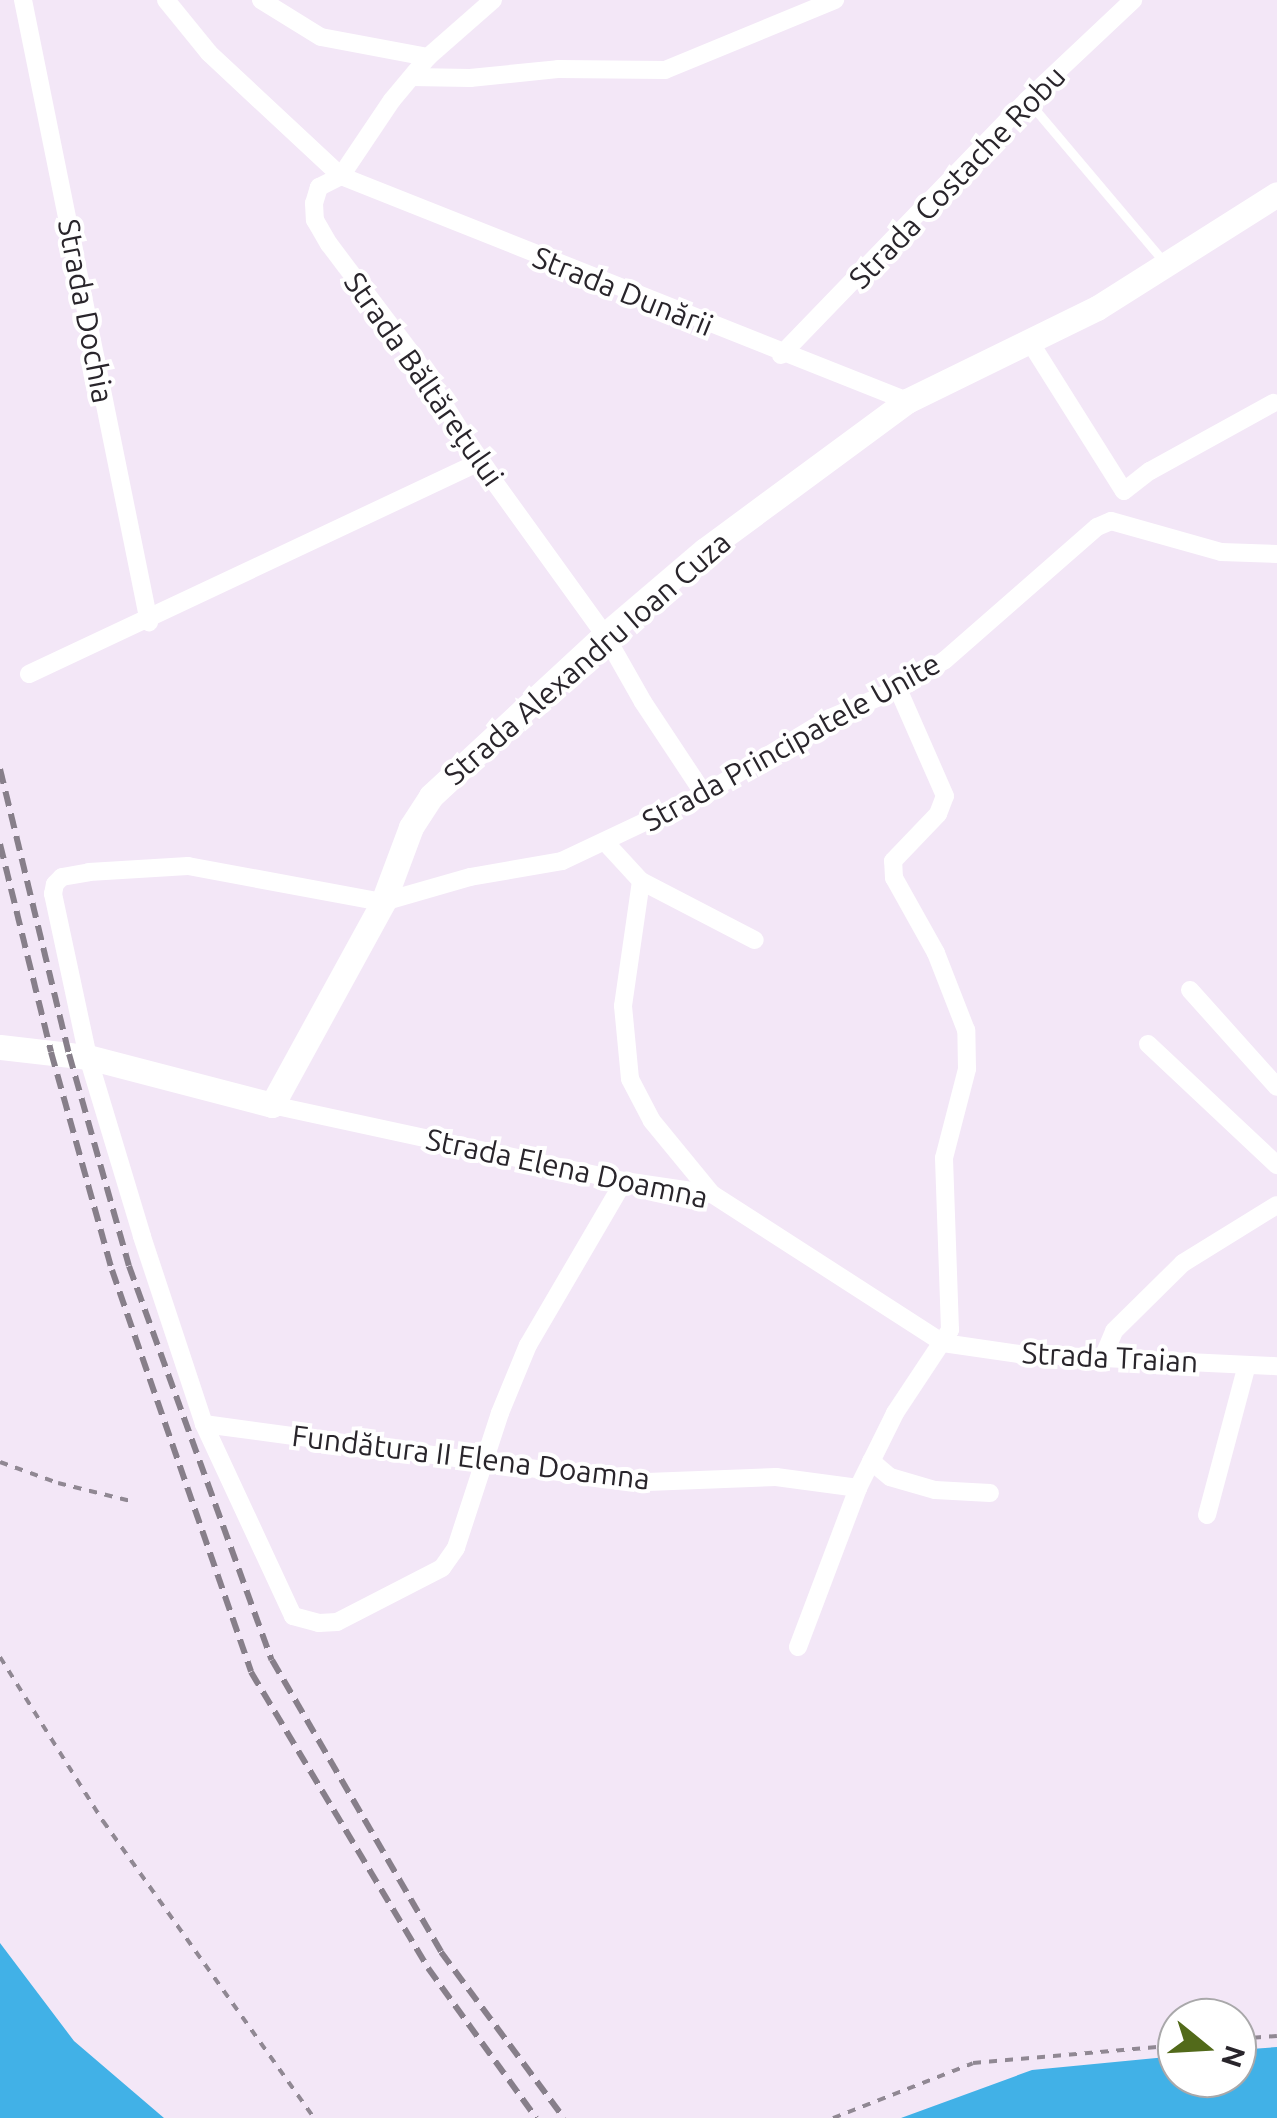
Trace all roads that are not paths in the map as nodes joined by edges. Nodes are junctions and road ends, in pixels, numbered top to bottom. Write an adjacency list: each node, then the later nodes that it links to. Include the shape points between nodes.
1 (23, 0): 21 (street, Strada Dochia)
2 (166, 0): 10 (street, via 209,53)
3 (262, 0): 7 (street, via 321,36)
4 (493, 0): 7 (street)
5 (835, 0): 8 (street, via 665,70)
6 (1133, 0): 9 (street, Strada Costache Robu)
7 (428, 57): 8 (street)
8 (412, 77): 10 (street)
9 (1027, 100): 12 (lane); 14 (street, Strada Costache Robu)
10 (342, 176): 14 (street, Strada Dunării); 17 (street, Strada Băltărețului, via 319,188 315,220)
11 (1277, 194): 12 (street, Strada Alexandru Ioan Cuza)
12 (1168, 267): 13 (street, Strada Alexandru Ioan Cuza)
13 (1030, 342): 15 (street, Strada Alexandru Ioan Cuza); 18 (street)
14 (780, 354): 15 (street, Strada Dunării)
15 (907, 401): 22 (street, Strada Alexandru Ioan Cuza, via 705,550)
16 (1273, 403): 18 (street)
17 (480, 462): 21 (street); 22 (street, Strada Băltărețului)
18 (1124, 491): 19 (street)
19 (1111, 521): 20 (street, via 1222,552); 24 (street, Strada Principatele Unite, via 1076,543 945,660)
20 (1277, 554)
21 (149, 622): 23 (street)
22 (605, 635): 25 (street, Strada Băltărețului); 28 (street, Strada Alexandru Ioan Cuza, via 431,796)
23 (29, 674)
24 (898, 689): 25 (street, Strada Principatele Unite, via 830,718); 40 (street, via 945,796 938,814 893,861 894,878 936,952 966,1030 967,1069 944,1158 951,1318)
25 (704, 794): 26 (street, Strada Principatele Unite)
26 (606, 842): 27 (street); 28 (street, Strada Principatele Unite, via 562,861)
27 (641, 880): 29 (street); 38 (street, via 623,1006 630,1078 652,1121)
28 (383, 902): 33 (street, via 188,866 62,877 54,894); 35 (street, Strada Alexandru Ioan Cuza)
29 (755, 940)
30 (1190, 990): 34 (street)
31 (1148, 1044): 36 (street)
32 (0, 1047): 33 (street)
33 (88, 1057): 35 (street); 44 (street)
34 (1277, 1087)
35 (272, 1106): 37 (street, Strada Elena Doamna)
36 (1277, 1165)
37 (624, 1181): 38 (street, Strada Elena Doamna); 46 (street, via 528,1345)
38 (712, 1194): 40 (street, Strada Elena Doamna)
39 (1277, 1205): 41 (street, via 1183,1263 1114,1331)
40 (943, 1343): 41 (street, Strada Traian, via 1018,1354); 45 (street)
41 (1104, 1355): 42 (street, Strada Traian)
42 (1247, 1365): 43 (street, Strada Traian); 49 (street)
43 (1277, 1366)
44 (204, 1424): 46 (street, Fundătura II Elena Doamna); 46 (street, via 282,1597 293,1616 319,1624 337,1622 442,1568 456,1548)
45 (871, 1461): 47 (street); 48 (street, via 890,1478 935,1490)
46 (484, 1464): 47 (street, Fundătura II Elena Doamna, via 646,1482 776,1477)
47 (858, 1488): 50 (street)
48 (990, 1493)
49 (1207, 1515)
50 (798, 1647)

